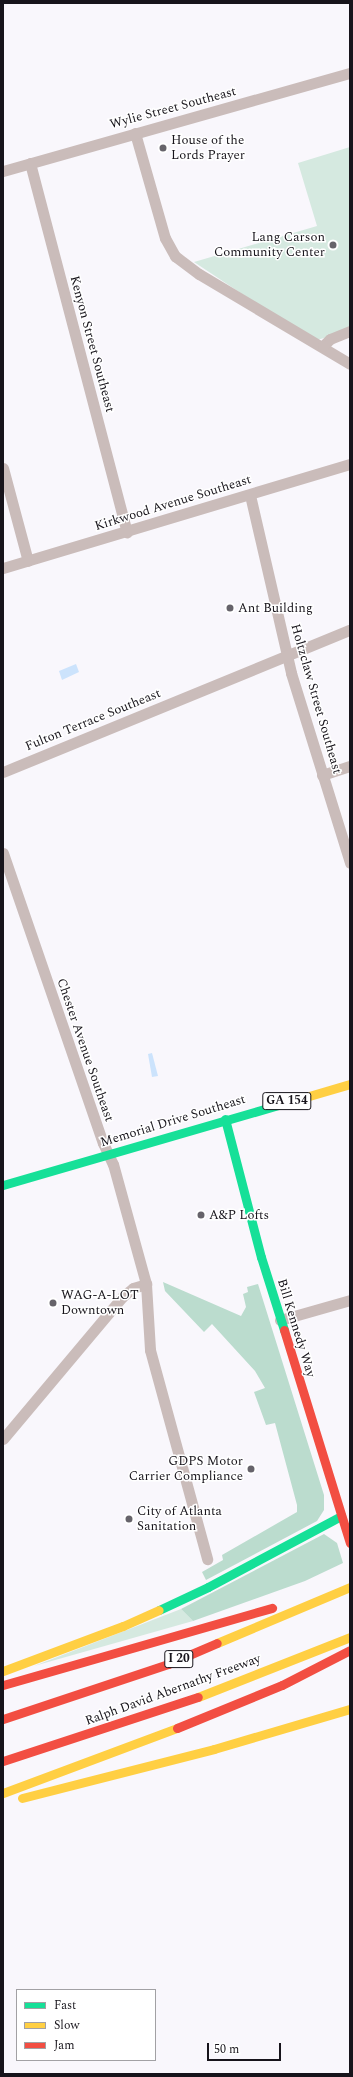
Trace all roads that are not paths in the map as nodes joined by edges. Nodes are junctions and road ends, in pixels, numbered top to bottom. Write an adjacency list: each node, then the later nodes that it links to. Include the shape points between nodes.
1 (350, 73): 2 (street, Wylie Street Southeast)
2 (135, 133): 3 (street, Wylie Street Southeast); 6 (street, via 164,238 175,256 199,274)
3 (30, 163): 4 (street, Wylie Street Southeast); 11 (street, Kenyon Street Southeast)
4 (3, 171)
5 (350, 331): 6 (street, via 330,339)
6 (322, 346): 7 (street)
7 (350, 364)
8 (350, 464): 10 (street, Kirkwood Avenue Southeast)
9 (3, 468): 12 (street)
10 (250, 495): 11 (street, Kirkwood Avenue Southeast); 15 (street, Holtzclaw Street Southeast)
11 (127, 532): 12 (street, Kirkwood Avenue Southeast)
12 (28, 561): 13 (street, Kirkwood Avenue Southeast)
13 (3, 568)
14 (350, 630): 15 (street, Fulton Terrace Southeast)
15 (287, 656): 17 (street, Fulton Terrace Southeast); 18 (street, Holtzclaw Street Southeast)
16 (350, 766): 18 (street)
17 (3, 772)
18 (322, 774): 20 (street, Holtzclaw Street Southeast)
19 (3, 854): 23 (street, Chester Avenue Southeast)
20 (350, 864)
21 (350, 1084): 22 (main road, Memorial Drive Southeast / GA 154)
22 (225, 1119): 23 (main road, Memorial Drive Southeast / GA 154); 27 (main road, Bill Kennedy Way)
23 (108, 1154): 24 (main road, Memorial Drive Southeast / GA 154); 25 (street, Chester Avenue Southeast)
24 (3, 1185)
25 (146, 1284): 28 (street, via 134,1288 122,1297); 31 (street, Chester Avenue Southeast, via 150,1350)
26 (350, 1300): 27 (street)
27 (280, 1320): 29 (main road, Bill Kennedy Way)
28 (3, 1439)
29 (346, 1515): 30 (main road, Bill Kennedy Way); 36 (main road, via 208,1587 123,1626)
30 (350, 1543)
31 (207, 1559)
32 (350, 1582): 37 (main road, via 238,1619)
33 (350, 1587): 39 (main road, Ralph David Abernathy Freeway / I 20, via 168,1664)
34 (350, 1637): 40 (main road, Ralph David Abernathy Freeway, via 209,1693)
35 (350, 1650): 41 (main road, via 227,1710)
36 (3, 1671)
37 (3, 1685)
38 (350, 1709): 42 (main road, via 214,1749)
39 (3, 1719)
40 (3, 1761)
41 (3, 1793)
42 (3, 1803)

